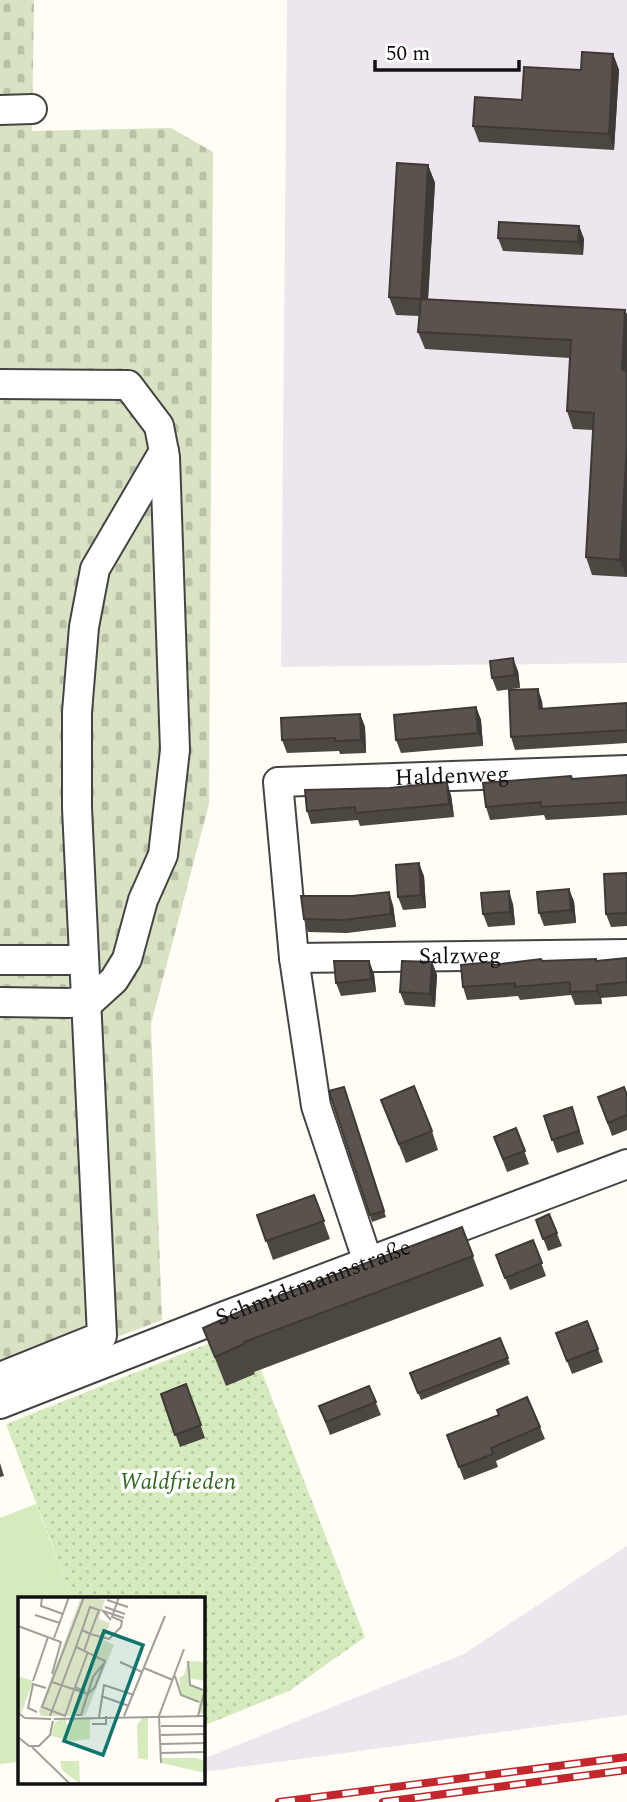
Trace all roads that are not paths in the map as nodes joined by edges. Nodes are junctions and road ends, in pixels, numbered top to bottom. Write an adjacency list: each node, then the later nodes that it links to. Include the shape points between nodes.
1 (32, 109): 2 (street)
2 (0, 110)
3 (0, 384): 4 (street, via 128,385 159,426)
4 (164, 450): 9 (street, via 95,569 84,627 77,712); 10 (street, via 175,750 163,855 143,900 127,959 114,980)
5 (627, 770): 7 (street, Haldenweg, via 278,782)
6 (627, 954): 7 (street, Salzweg)
7 (294, 958): 13 (street, via 316,1106)
8 (0, 960): 9 (street)
9 (84, 960): 10 (street)
10 (86, 1001): 11 (street); 14 (street, via 102,1336)
11 (0, 1002)
12 (627, 1164): 13 (street, Schmidtmannstraße)
13 (368, 1262): 15 (street, Schmidtmannstraße)
14 (0, 1377)
15 (0, 1404)

